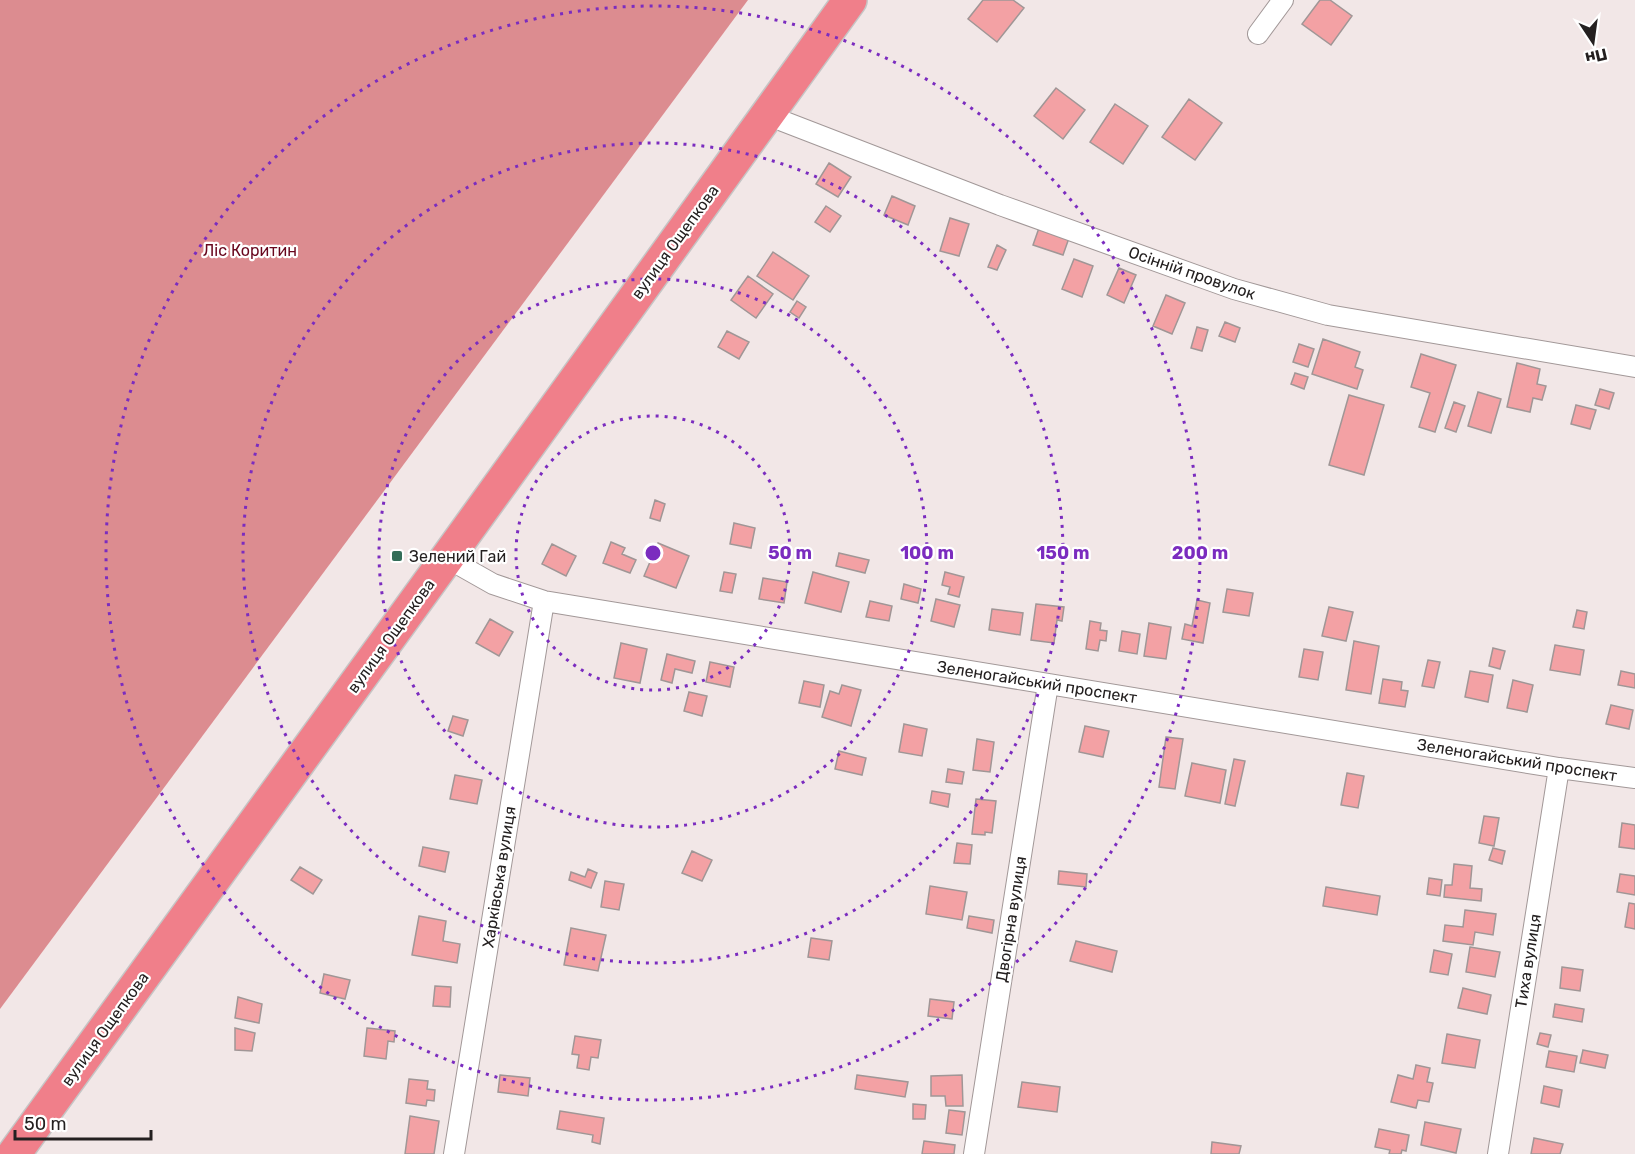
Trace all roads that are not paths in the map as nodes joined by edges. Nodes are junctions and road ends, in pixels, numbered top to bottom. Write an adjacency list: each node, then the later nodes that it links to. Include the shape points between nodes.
1 (850, 0): 4 (highway, вулиця Ощепкова)
2 (1283, 0): 3 (street)
3 (1258, 34)
4 (767, 115): 5 (street, Осінній провулок, via 1234,289 1328,315); 6 (highway, вулиця Ощепкова)
5 (1635, 367)
6 (447, 558): 7 (street, Зеленогайський проспект, via 493,584); 11 (highway, вулиця Ощепкова)
7 (544, 601): 8 (street, Зеленогайський проспект); 12 (street, Харківська вулиця)
8 (1048, 684): 9 (street, Зеленогайський проспект); 13 (street, Двогірна вулиця)
9 (1559, 768): 10 (street, Зеленогайський проспект); 14 (street, Тиха вулиця)
10 (1635, 778)
11 (14, 1154)
12 (453, 1154)
13 (974, 1154)
14 (1498, 1154)

